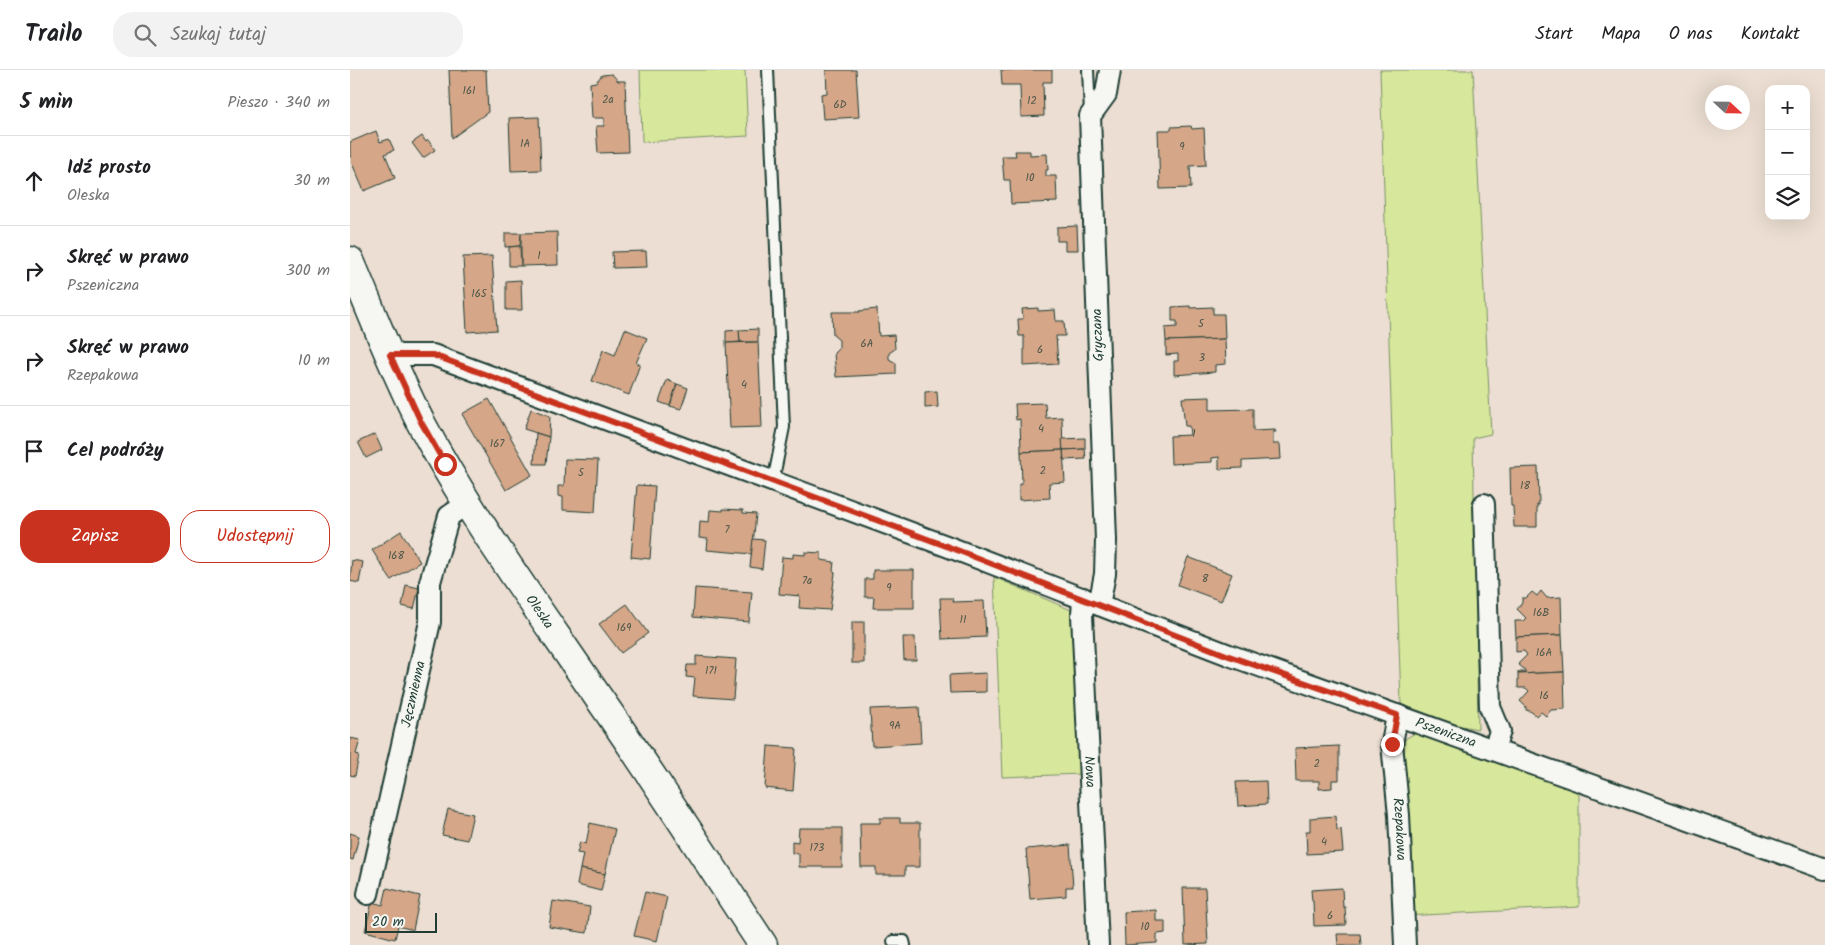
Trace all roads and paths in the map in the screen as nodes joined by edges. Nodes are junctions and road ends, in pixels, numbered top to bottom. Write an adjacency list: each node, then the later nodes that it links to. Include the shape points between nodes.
1 (768, 70): 7 (lane, via 784,426)
2 (1088, 70): 4 (lane)
3 (1110, 70): 4 (street, via 1106,94)
4 (1090, 116): 10 (street, Gryczana, via 1106,540 1105,574)
5 (350, 261): 6 (main road, Oleska)
6 (390, 355): 7 (street, Pszeniczna, via 433,355); 8 (main road, Oleska, via 421,422)
7 (773, 482): 10 (street, Pszeniczna)
8 (468, 503): 14 (street, Jęczmienna, via 449,516 430,582 430,622); 16 (main road, Oleska)
9 (1484, 504): 12 (street, via 1490,707 1500,731)
10 (1091, 601): 11 (street, Pszeniczna, via 1229,656); 18 (street, Nowa, via 1082,615)
11 (1397, 715): 12 (street, Pszeniczna); 19 (street, Rzepakowa, via 1392,744)
12 (1494, 750): 13 (street, Pszeniczna)
13 (1825, 869)
14 (368, 894)
15 (893, 941): 17 (lane, via 904,941)
16 (763, 945)
17 (905, 945)
18 (1098, 945)
19 (1405, 945)

